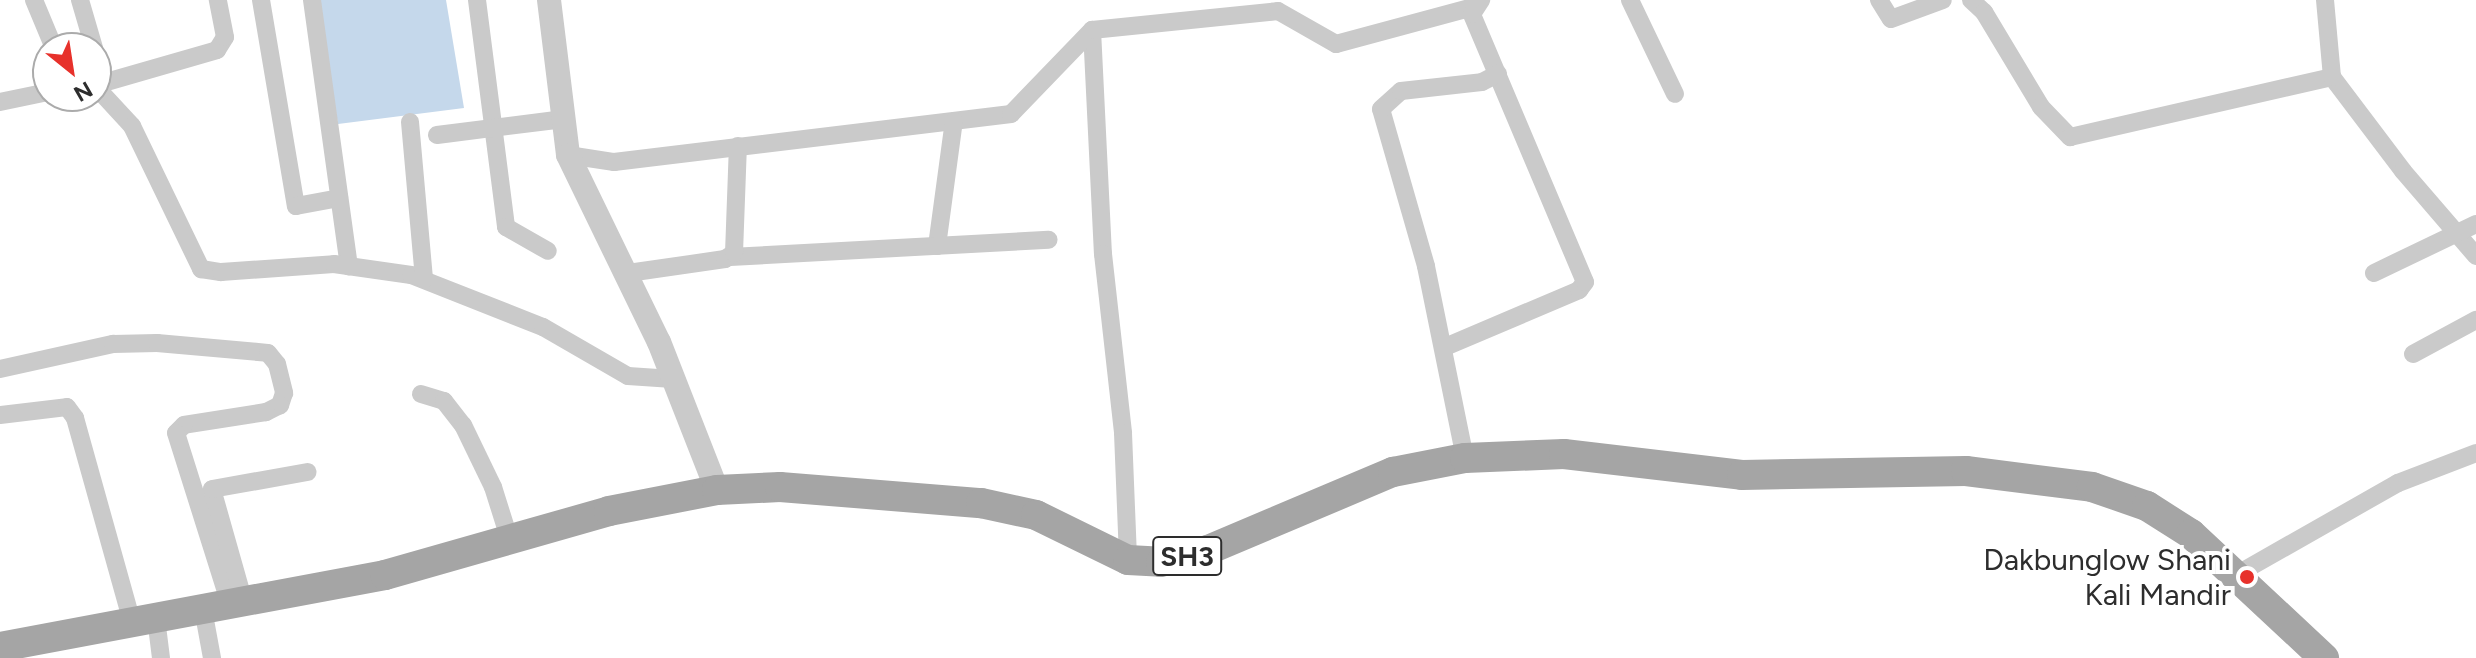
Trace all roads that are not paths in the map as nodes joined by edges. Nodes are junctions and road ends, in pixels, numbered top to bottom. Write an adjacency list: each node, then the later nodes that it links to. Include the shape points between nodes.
1 (34, 0): 15 (street)
2 (80, 0): 16 (street)
3 (218, 0): 19 (street, via 225,37 217,50)
4 (261, 0): 31 (street, via 296,206)
5 (312, 0): 31 (street)
6 (477, 0): 27 (street)
7 (549, 0): 24 (street)
8 (1630, 0): 20 (street)
9 (1879, 0): 10 (street, via 1891,19)
10 (1943, 0)
11 (1971, 0): 18 (street, via 1984,12 2041,107 2070,137)
12 (2325, 0): 18 (street)
13 (1477, 3): 14 (street, via 1336,44 1278,11); 17 (street)
14 (1092, 30): 25 (street, via 1011,114); 55 (street, via 1103,254 1123,433)
15 (47, 32)
16 (89, 32)
17 (1498, 74): 44 (street, via 1482,82 1401,91 1381,109); 44 (street, via 1585,282 1579,290)
18 (2332, 77): 33 (street)
19 (112, 81)
20 (1675, 94)
21 (32, 95): 22 (street)
22 (0, 102)
23 (112, 102): 39 (street, via 132,126 201,269)
24 (564, 119): 27 (street); 30 (street)
25 (954, 121): 29 (street); 35 (street)
26 (410, 122): 42 (street)
27 (494, 129): 28 (street); 36 (street, via 506,227)
28 (437, 135)
29 (738, 146): 30 (street, via 614,162); 38 (street, via 736,249)
30 (568, 155): 40 (street)
31 (339, 198): 39 (street)
32 (2476, 224): 33 (street)
33 (2456, 234): 37 (street); 41 (street)
34 (1049, 240): 35 (street)
35 (937, 246): 38 (street)
36 (548, 251)
37 (2476, 256)
38 (730, 257): 40 (street)
39 (349, 266): 42 (street)
40 (628, 273): 47 (street)
41 (2374, 273)
42 (424, 279): 47 (street, via 543,327 628,376)
43 (2476, 320): 45 (street)
44 (1445, 347): 51 (street)
45 (2413, 354)
46 (0, 369): 57 (street, via 113,344 268,353 277,364 284,393 280,405 184,425 176,433)
47 (673, 379): 53 (street)
48 (421, 394): 54 (street, via 444,401 463,425 493,487)
49 (0, 415): 58 (street, via 67,407 75,418)
50 (2476, 453): 56 (street, via 2398,483)
51 (1465, 458): 55 (main road, SH3, via 1354,484 1182,558); 56 (main road, SH3, via 1564,454 1742,475 1966,471 2033,476 2092,487 2147,506 2191,534)
52 (307, 472): 57 (street, via 212,489)
53 (717, 490): 54 (main road, SH3, via 649,501); 55 (main road, SH3, via 825,489 981,503 1036,515)
54 (510, 541): 57 (main road, SH3, via 385,575)
55 (1128, 560)
56 (2236, 575): 62 (main road, SH3)
57 (225, 605): 58 (main road, SH3); 61 (street)
58 (144, 620): 59 (main road, SH3); 60 (street)
59 (0, 647)
60 (161, 658)
61 (212, 658)
62 (2324, 658)

